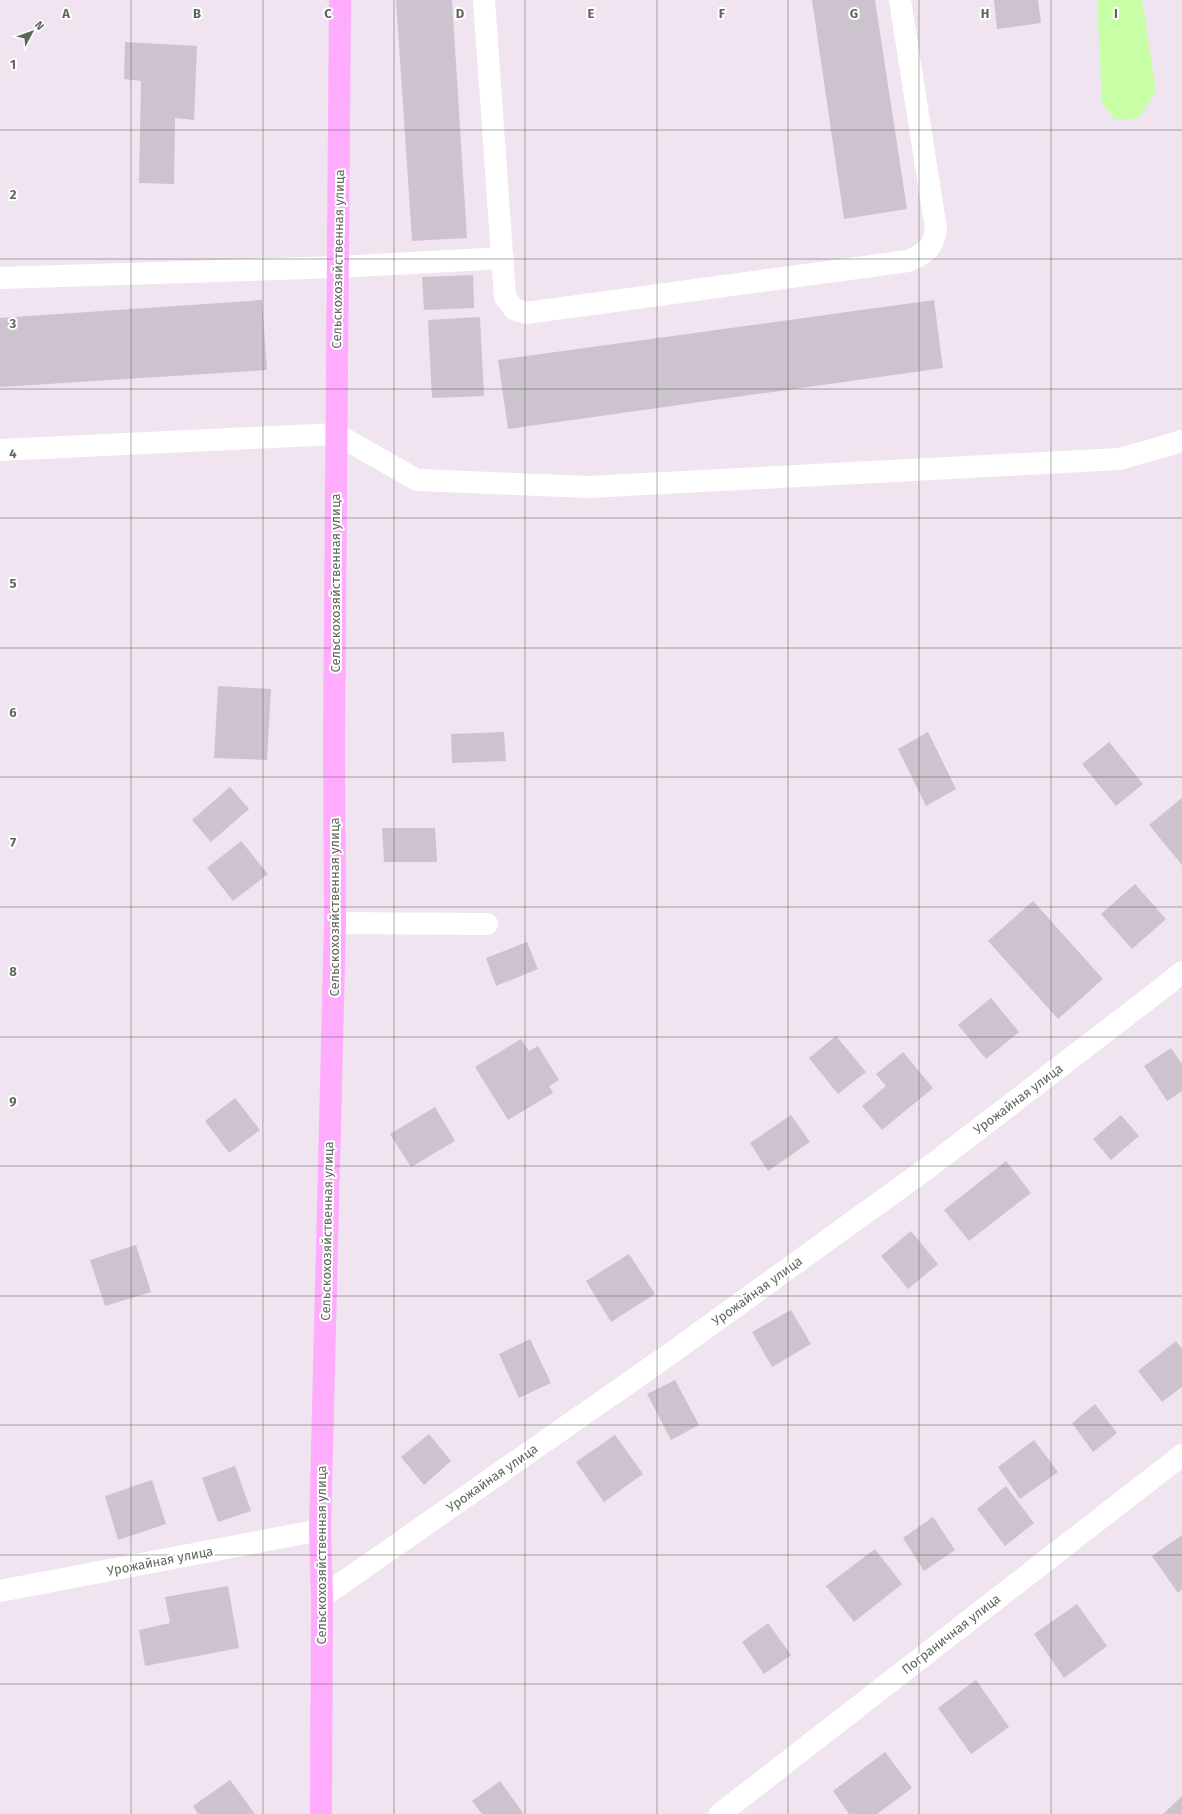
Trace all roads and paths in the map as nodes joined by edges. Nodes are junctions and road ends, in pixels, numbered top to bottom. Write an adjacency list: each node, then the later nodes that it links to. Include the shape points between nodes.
1 (340, 0): 5 (main road, Сельскохозяйственная улица)
2 (484, 0): 4 (lane)
3 (900, 0): 4 (lane, via 936,229 934,242 924,254 908,261 526,313 514,309 505,297)
4 (503, 258): 5 (lane)
5 (338, 267): 6 (lane); 7 (main road, Сельскохозяйственная улица)
6 (0, 278)
7 (336, 434): 8 (lane, via 417,480 589,487 1120,459); 9 (lane); 10 (main road, Сельскохозяйственная улица)
8 (1182, 440)
9 (0, 450)
10 (335, 923): 11 (lane); 14 (main road, Сельскохозяйственная улица)
11 (487, 924)
12 (1182, 972): 16 (lane, Урожайная улица, via 926,1169 670,1354)
13 (1182, 1455): 18 (lane, Пограничная улица)
14 (320, 1530): 15 (lane, Урожайная улица); 16 (main road, Сельскохозяйственная улица)
15 (0, 1591)
16 (322, 1597): 17 (main road, Сельскохозяйственная улица)
17 (321, 1814)
18 (720, 1814)

